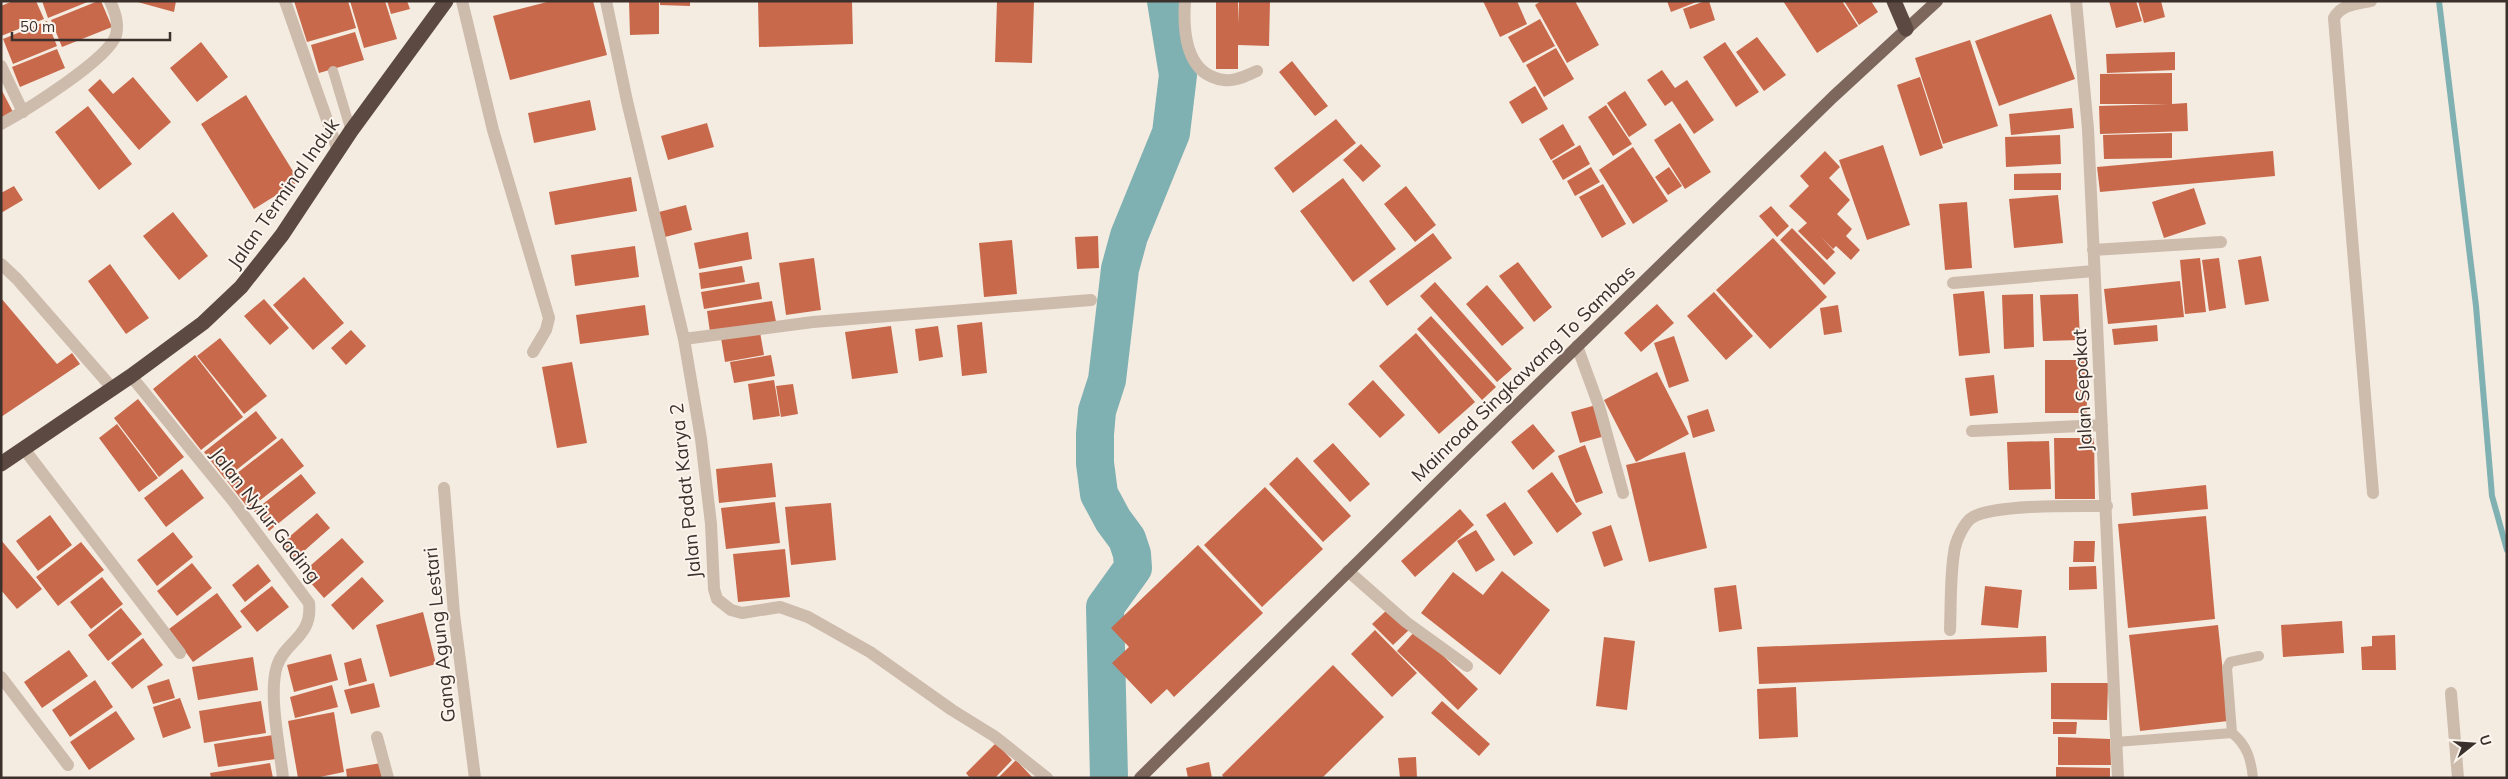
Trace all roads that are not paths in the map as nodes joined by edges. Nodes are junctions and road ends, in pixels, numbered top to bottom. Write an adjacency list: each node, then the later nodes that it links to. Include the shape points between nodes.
1 (110, 1): 15 (street, via 117,25 112,43 88,66)
2 (286, 1): 18 (street)
3 (446, 1): 17 (highway, Jalan Terminal Induk)
4 (462, 1): 27 (street, via 493,130 550,318)
5 (606, 1): 25 (street, Jalan Padat Karya 2)
6 (1185, 1): 14 (street, via 1184,26 1194,62 1207,74 1224,80)
7 (1894, 1): 11 (highway)
8 (1937, 1): 11 (main road, Mainroad Singkawang To Sambas)
9 (2076, 1): 20 (street, Jalan Sepakat, via 2088,129)
10 (2371, 1): 35 (street, via 2339,10 2334,18)
11 (1906, 29): 26 (main road, Mainroad Singkawang To Sambas)
12 (1, 66): 15 (street)
13 (333, 71): 17 (lane)
14 (1257, 71)
15 (24, 112): 16 (street)
16 (1, 124)
17 (351, 131): 18 (highway, Jalan Terminal Induk)
18 (338, 151): 28 (highway, Jalan Terminal Induk, via 277,242 241,287 203,323)
19 (2221, 242): 20 (street)
20 (2093, 250): 22 (street, Jalan Sepakat)
21 (1, 264): 29 (street)
22 (2094, 271): 23 (street); 30 (street, Jalan Sepakat)
23 (1953, 283)
24 (1091, 300): 25 (street, via 813,322)
25 (684, 339): 52 (street, Jalan Padat Karya 2, via 711,524 717,599 731,610 742,613 780,607 808,617 870,652 994,736)
26 (1578, 346): 36 (street, via 1600,406); 38 (main road, Mainroad Singkawang To Sambas)
27 (533, 352)
28 (131, 376): 29 (highway, Jalan Terminal Induk); 49 (street, Jalan Nyiur Gading, via 233,501 310,604 303,633 277,665 274,681)
29 (113, 389): 32 (highway, Jalan Terminal Induk)
30 (2102, 424): 31 (street); 37 (street, Jalan Sepakat)
31 (1972, 431)
32 (24, 449): 33 (highway, Jalan Terminal Induk); 40 (street)
33 (1, 464)
34 (444, 488): 51 (street, Gang Agung Lestari, via 454,614)
35 (2373, 493)
36 (1623, 494)
37 (2107, 506): 39 (street, via 2037,507 1972,517 1964,526 1954,552); 47 (street, Jalan Sepakat)
38 (1348, 571): 42 (street, via 1406,622); 53 (main road, Mainroad Singkawang To Sambas)
39 (1950, 630)
40 (180, 653)
41 (2258, 656): 45 (lane, via 2230,662 2227,668)
42 (1466, 666)
43 (1, 676): 48 (street)
44 (2451, 693): 56 (street)
45 (2232, 733): 47 (lane); 55 (lane, via 2247,751)
46 (377, 737): 50 (street)
47 (2116, 742): 54 (street, Jalan Sepakat)
48 (68, 765)
49 (284, 778)
50 (388, 778)
51 (475, 778)
52 (1047, 778)
53 (1140, 778)
54 (2118, 778)
55 (2253, 778)
56 (2458, 778)

